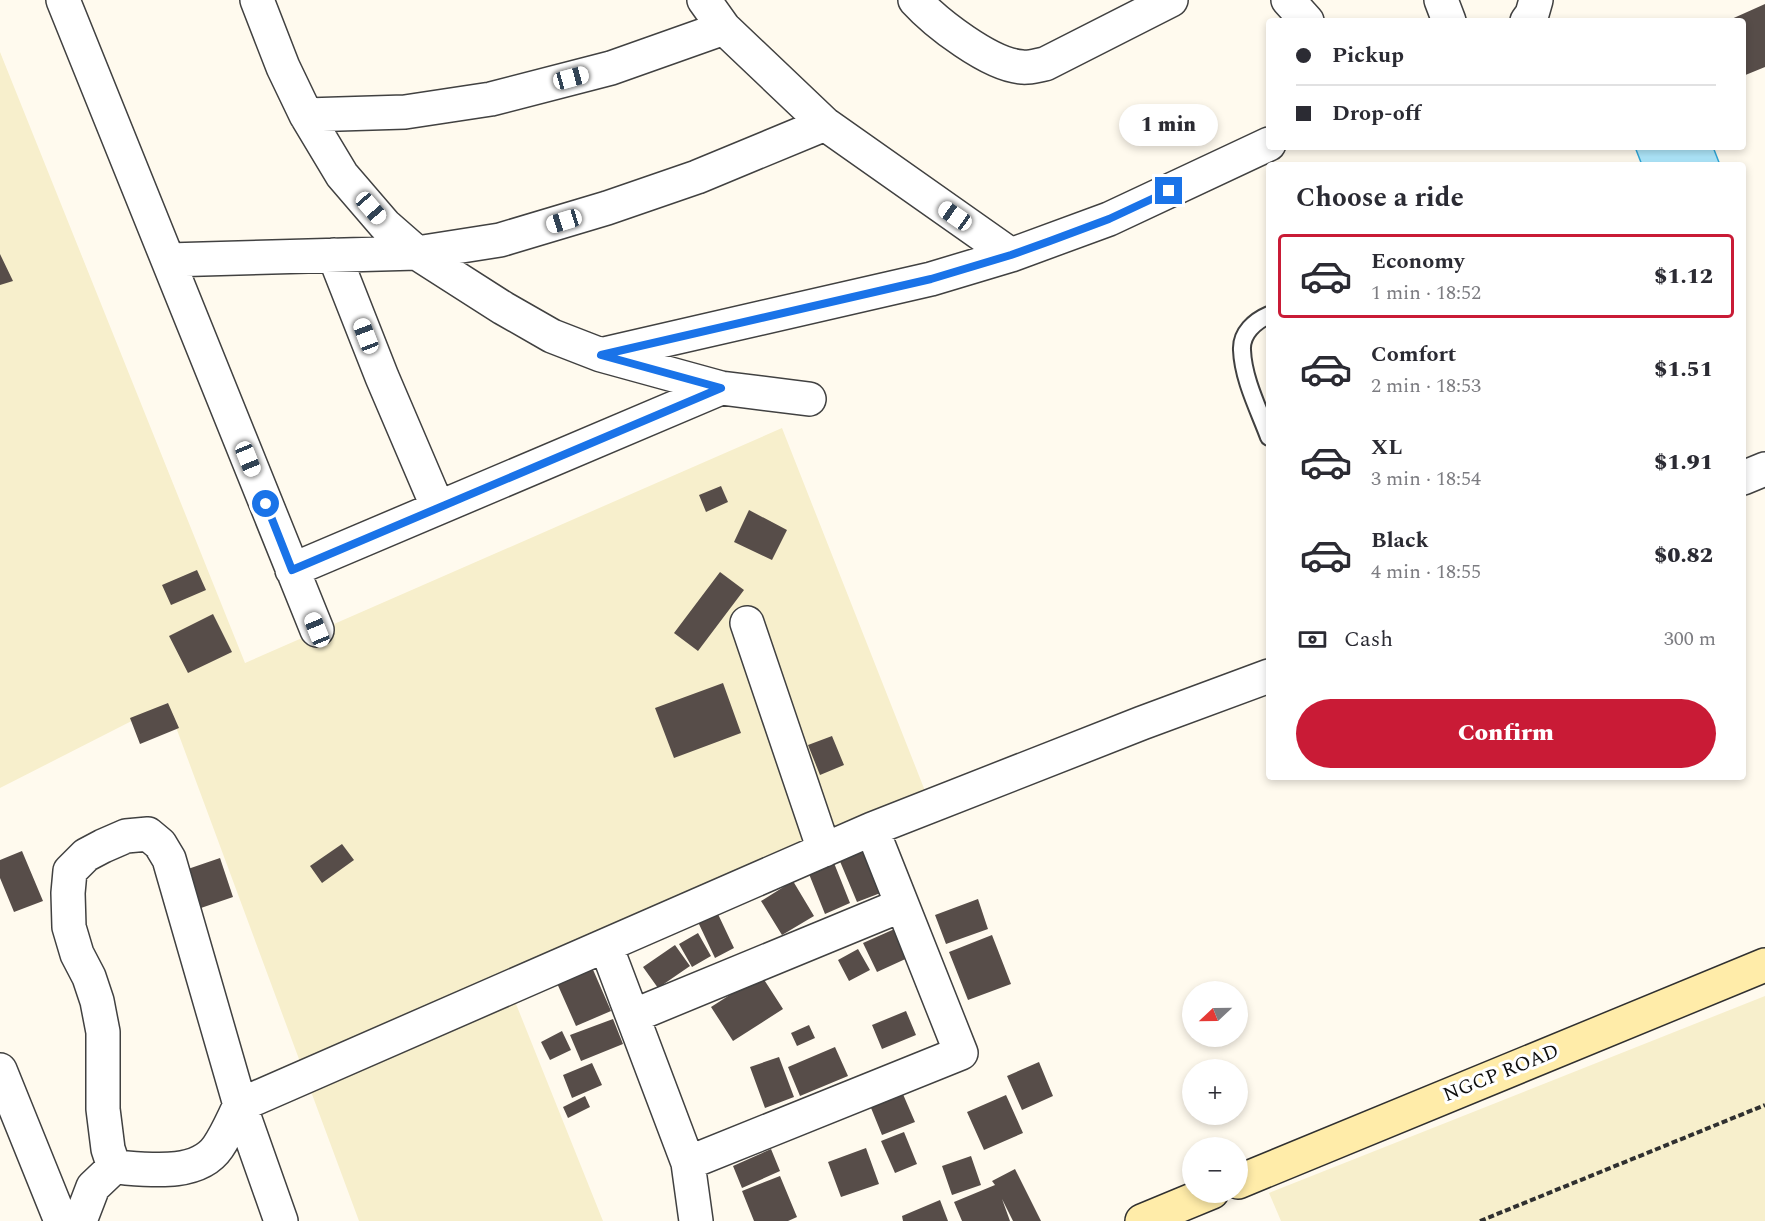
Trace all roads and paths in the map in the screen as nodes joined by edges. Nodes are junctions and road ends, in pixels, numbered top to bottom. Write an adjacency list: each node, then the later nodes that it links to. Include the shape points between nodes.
1 (63, 0): 19 (street)
2 (257, 0): 13 (street)
3 (704, 0): 12 (street)
4 (915, 0): 5 (street, via 981,52 1022,67 1045,63)
5 (1171, 0)
6 (1288, 0): 9 (street)
7 (1441, 0): 10 (street)
8 (1536, 0): 11 (street)
9 (1304, 18)
10 (1448, 18)
11 (1529, 18)
12 (724, 28): 13 (street, via 610,68 491,99 405,112); 14 (street)
13 (306, 115): 16 (street, via 342,175 385,225)
14 (825, 124): 16 (street, via 697,177 607,208 500,240); 18 (street)
15 (1266, 145): 18 (street, via 1109,219)
16 (417, 253): 17 (street); 21 (street, via 552,336)
17 (334, 255): 19 (street); 27 (street)
18 (1011, 255): 21 (street, via 931,279)
19 (168, 260): 28 (street)
20 (1266, 316): 24 (lane, via 1246,333 1242,349)
21 (601, 355): 22 (street)
22 (721, 388): 23 (street); 27 (street)
23 (809, 399)
24 (1266, 429)
25 (1765, 469): 26 (street)
26 (1746, 477)
27 (438, 508): 28 (street)
28 (292, 570): 30 (street)
29 (747, 623): 33 (street)
30 (317, 630)
31 (1266, 677): 32 (street)
32 (872, 829): 33 (street); 34 (street)
33 (824, 850): 35 (street)
34 (902, 905): 37 (street); 42 (street, via 961,1053)
35 (606, 946): 37 (street); 39 (street)
36 (1765, 965): 45 (main road, NGCP ROAD)
37 (633, 1016): 42 (street)
38 (0, 1070): 47 (street)
39 (240, 1105): 41 (street); 43 (street, via 169,859 148,834 126,836 103,846 86,855 70,871 68,905 69,927 97,1001 103,1032 103,1109); 44 (street)
40 (1765, 1105): 51 (path)
41 (218, 1148): 43 (street, via 207,1158 170,1171); 44 (street)
42 (688, 1163): 49 (street)
43 (114, 1167): 47 (street)
44 (264, 1169): 48 (street)
45 (1248, 1178)
46 (1185, 1203): 50 (main road)
47 (62, 1220)
48 (281, 1221)
49 (696, 1221)
50 (1142, 1221)
51 (1480, 1221)

